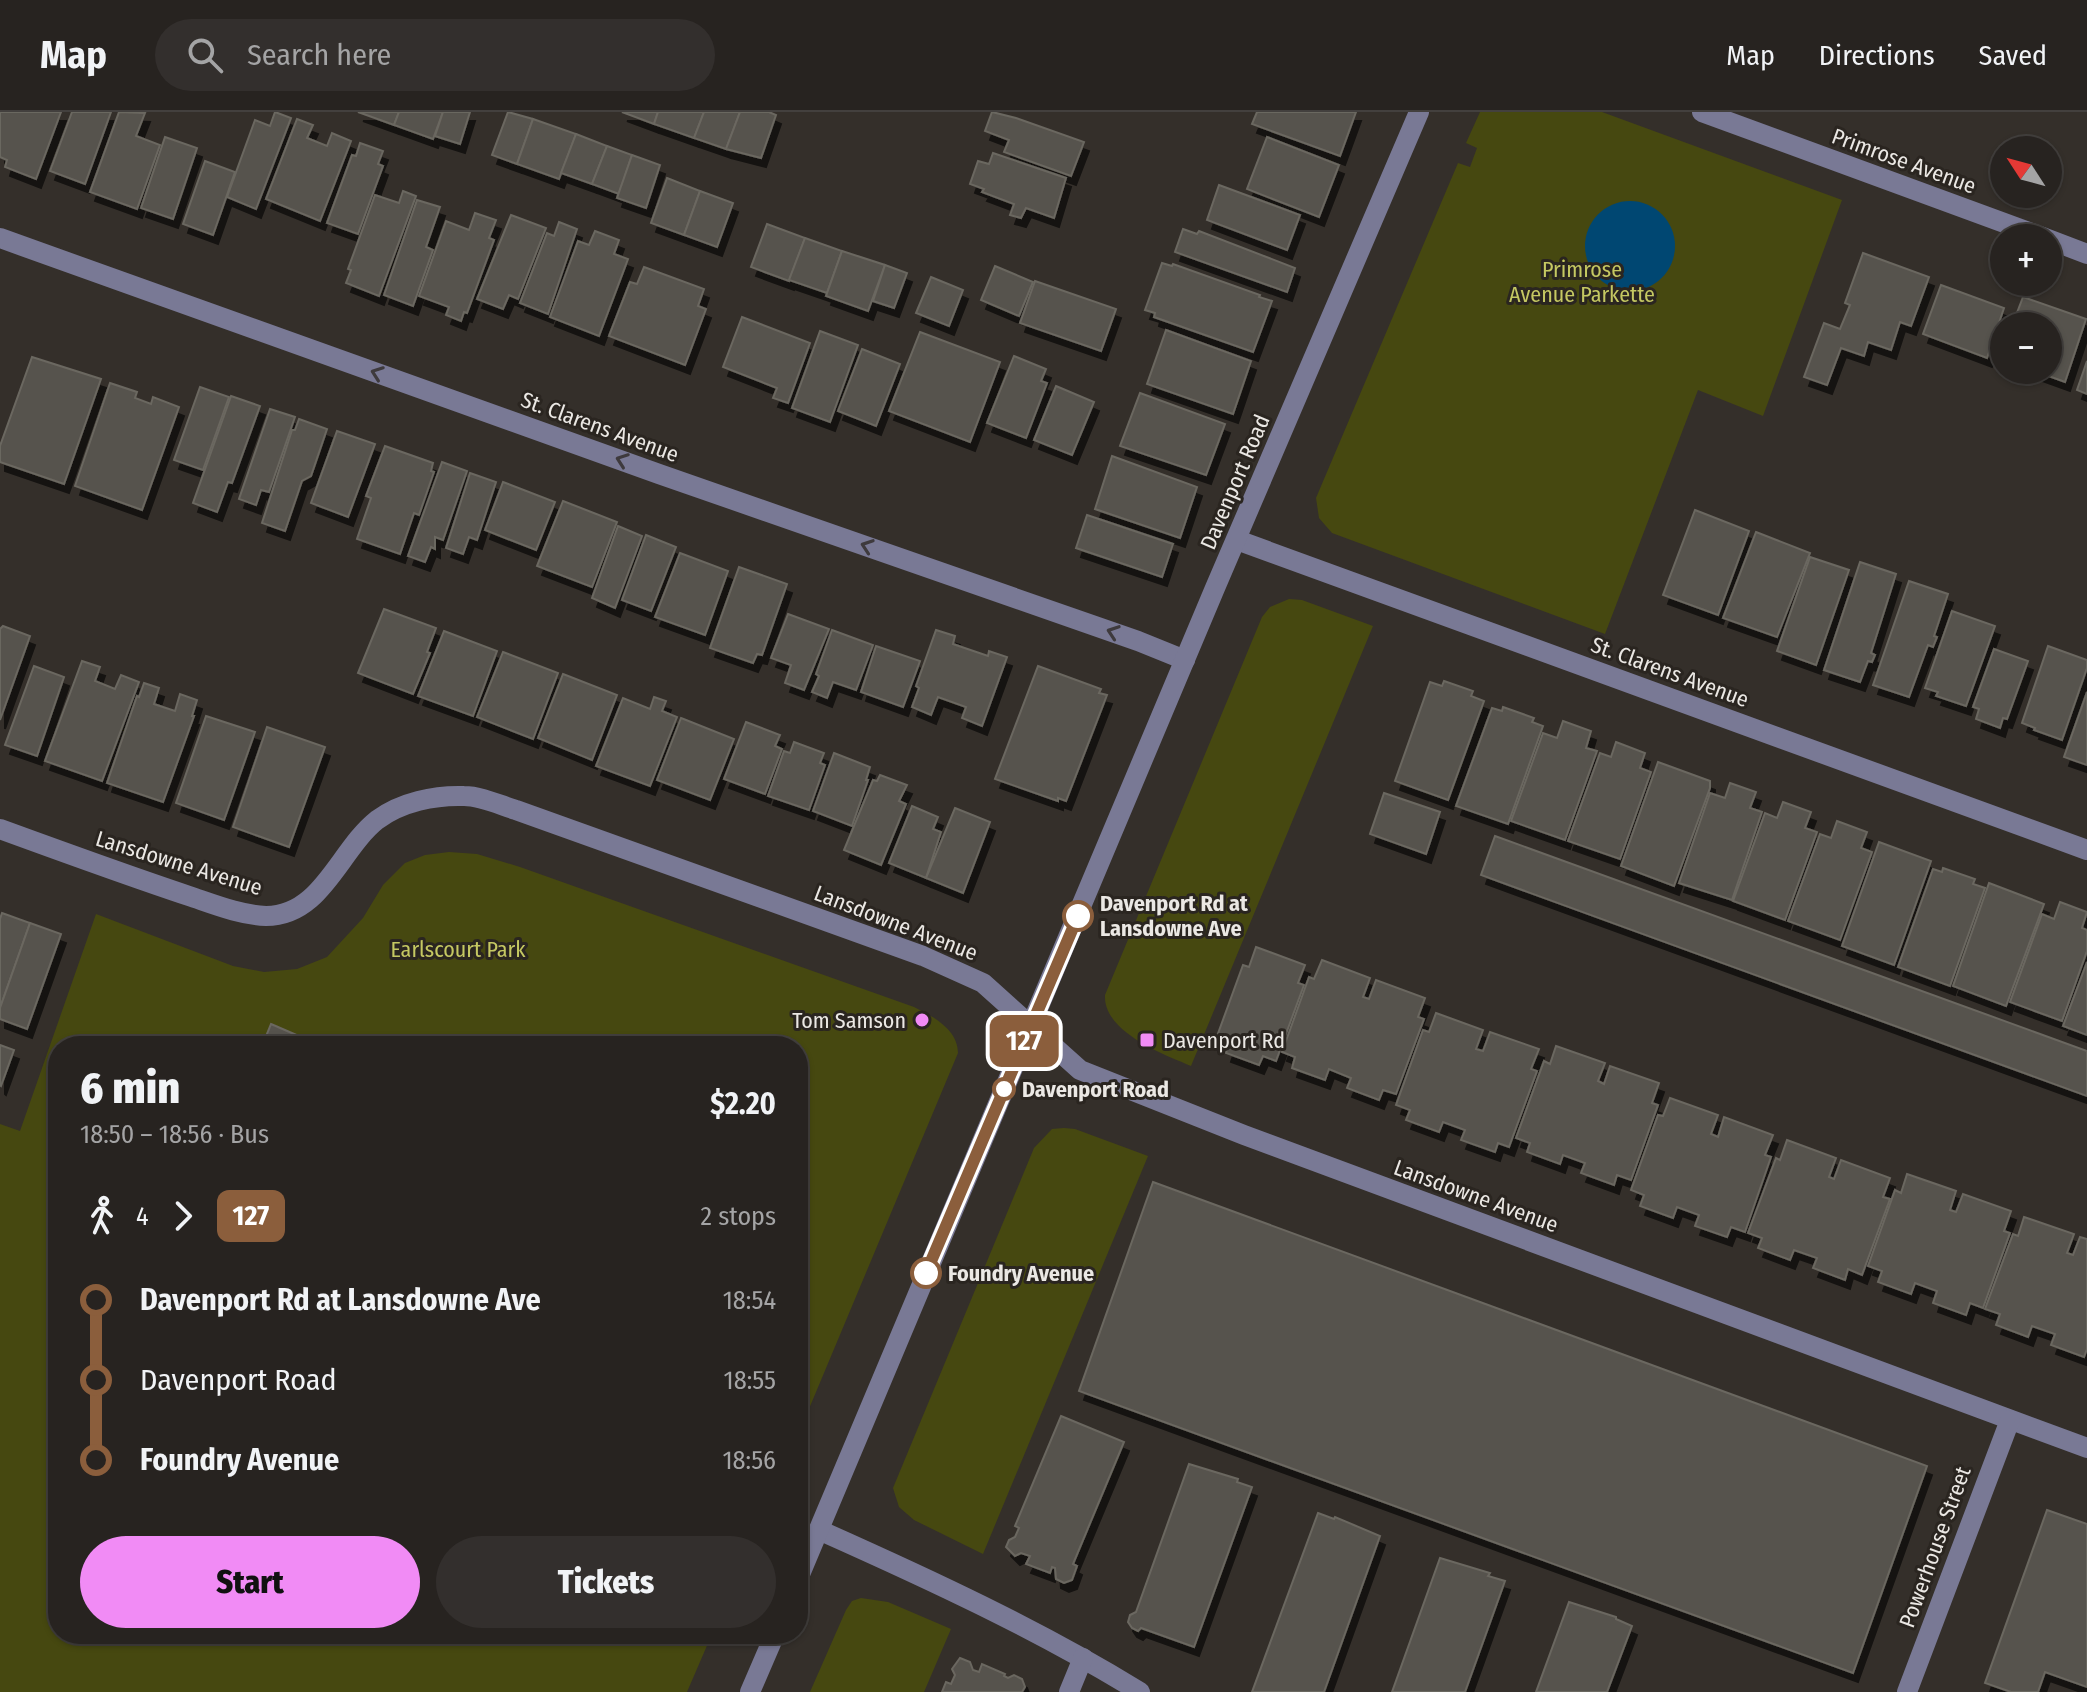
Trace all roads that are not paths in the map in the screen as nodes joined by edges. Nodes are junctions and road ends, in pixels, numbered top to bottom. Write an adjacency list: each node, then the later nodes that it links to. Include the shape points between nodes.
1 (1419, 112): 7 (street, Davenport Road)
2 (1702, 112): 3 (street, Primrose Avenue)
3 (2005, 224)
4 (0, 238): 8 (street, St. Clarens Avenue, one-way to 4)
5 (2062, 245): 6 (street, Primrose Avenue)
6 (2087, 254)
7 (1237, 540): 8 (street, Davenport Road); 10 (street, St. Clarens Avenue)
8 (1185, 660): 11 (street, Davenport Road)
9 (0, 829): 11 (street, Lansdowne Avenue, via 210,903 267,916 300,908 378,820 426,798 467,795 923,956 983,983)
10 (2087, 850)
11 (1031, 1025): 12 (street, Lansdowne Avenue, via 1080,1070); 14 (street, Davenport Road)
12 (2010, 1420): 13 (street, Lansdowne Avenue); 21 (street, Powerhouse Street)
13 (2087, 1448)
14 (819, 1530): 15 (street, Davenport Road); 17 (street, via 970,1598)
15 (808, 1556)
16 (771, 1644): 18 (street)
17 (1083, 1658): 19 (street); 20 (street)
18 (750, 1692)
19 (1069, 1692)
20 (1140, 1692)
21 (1907, 1692)

